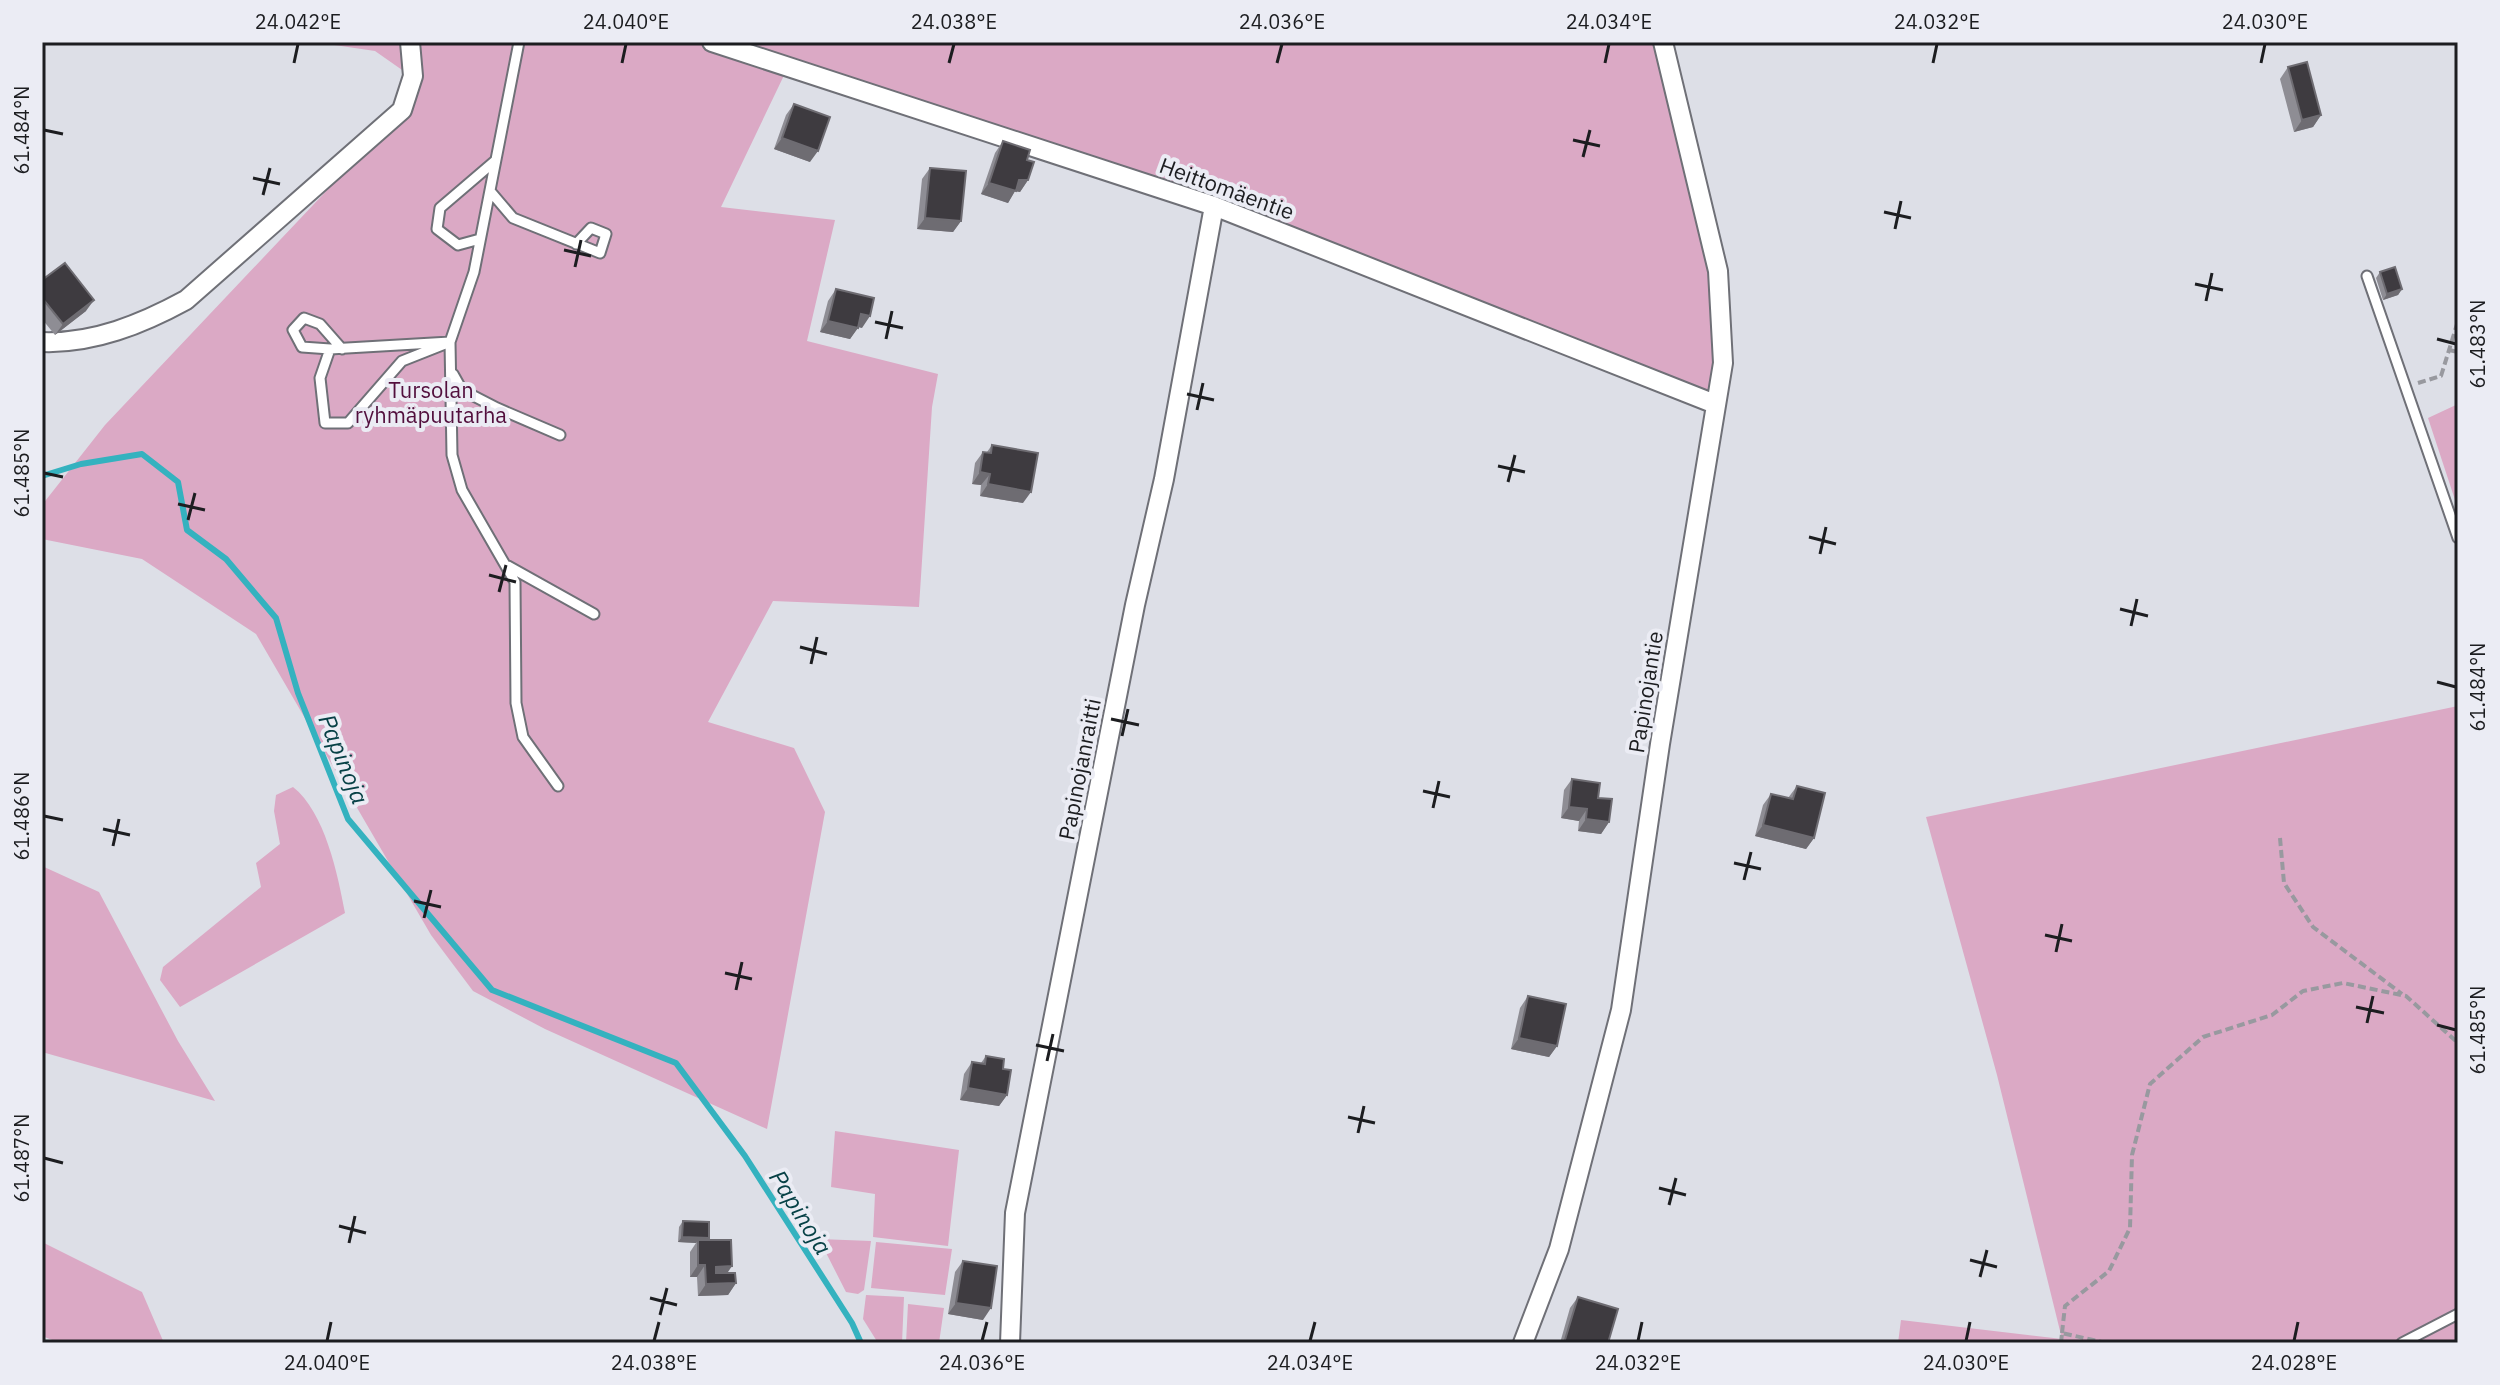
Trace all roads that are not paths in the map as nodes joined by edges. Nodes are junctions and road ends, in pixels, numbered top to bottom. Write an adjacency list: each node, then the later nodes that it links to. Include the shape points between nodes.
1 (410, 42): 11 (street, via 413,76 402,110 186,300 153,318 86,340)
2 (519, 42): 5 (lane)
3 (712, 42): 7 (street, Heittomäentie)
4 (1663, 42): 16 (street, Papinojantie, via 1718,271 1723,363)
5 (495, 161): 6 (lane); 8 (lane, via 440,208 437,229 458,245)
6 (490, 191): 8 (lane); 9 (lane, via 513,218)
7 (1214, 206): 16 (street, Heittomäentie); 23 (street, Papinojanraitti, via 1015,1213)
8 (480, 239): 12 (lane)
9 (576, 244)
10 (2367, 276): 18 (lane)
11 (42, 342)
12 (450, 342): 13 (lane, via 402,361 348,423 325,423 320,378); 14 (lane); 15 (lane)
13 (330, 349): 14 (lane); 14 (lane, via 302,347 293,330 304,318 320,324)
14 (342, 349)
15 (451, 371): 17 (lane, via 462,390); 19 (lane, via 452,455 462,490)
16 (1715, 404): 24 (street, Papinojantie, via 1621,1010 1559,1249)
17 (560, 435)
18 (2458, 538)
19 (505, 564): 20 (lane); 21 (lane, via 515,582 516,703 523,737)
20 (594, 614)
21 (558, 786)
22 (2458, 1314): 25 (lane)
23 (1010, 1343)
24 (1523, 1343)
25 (2402, 1343)

